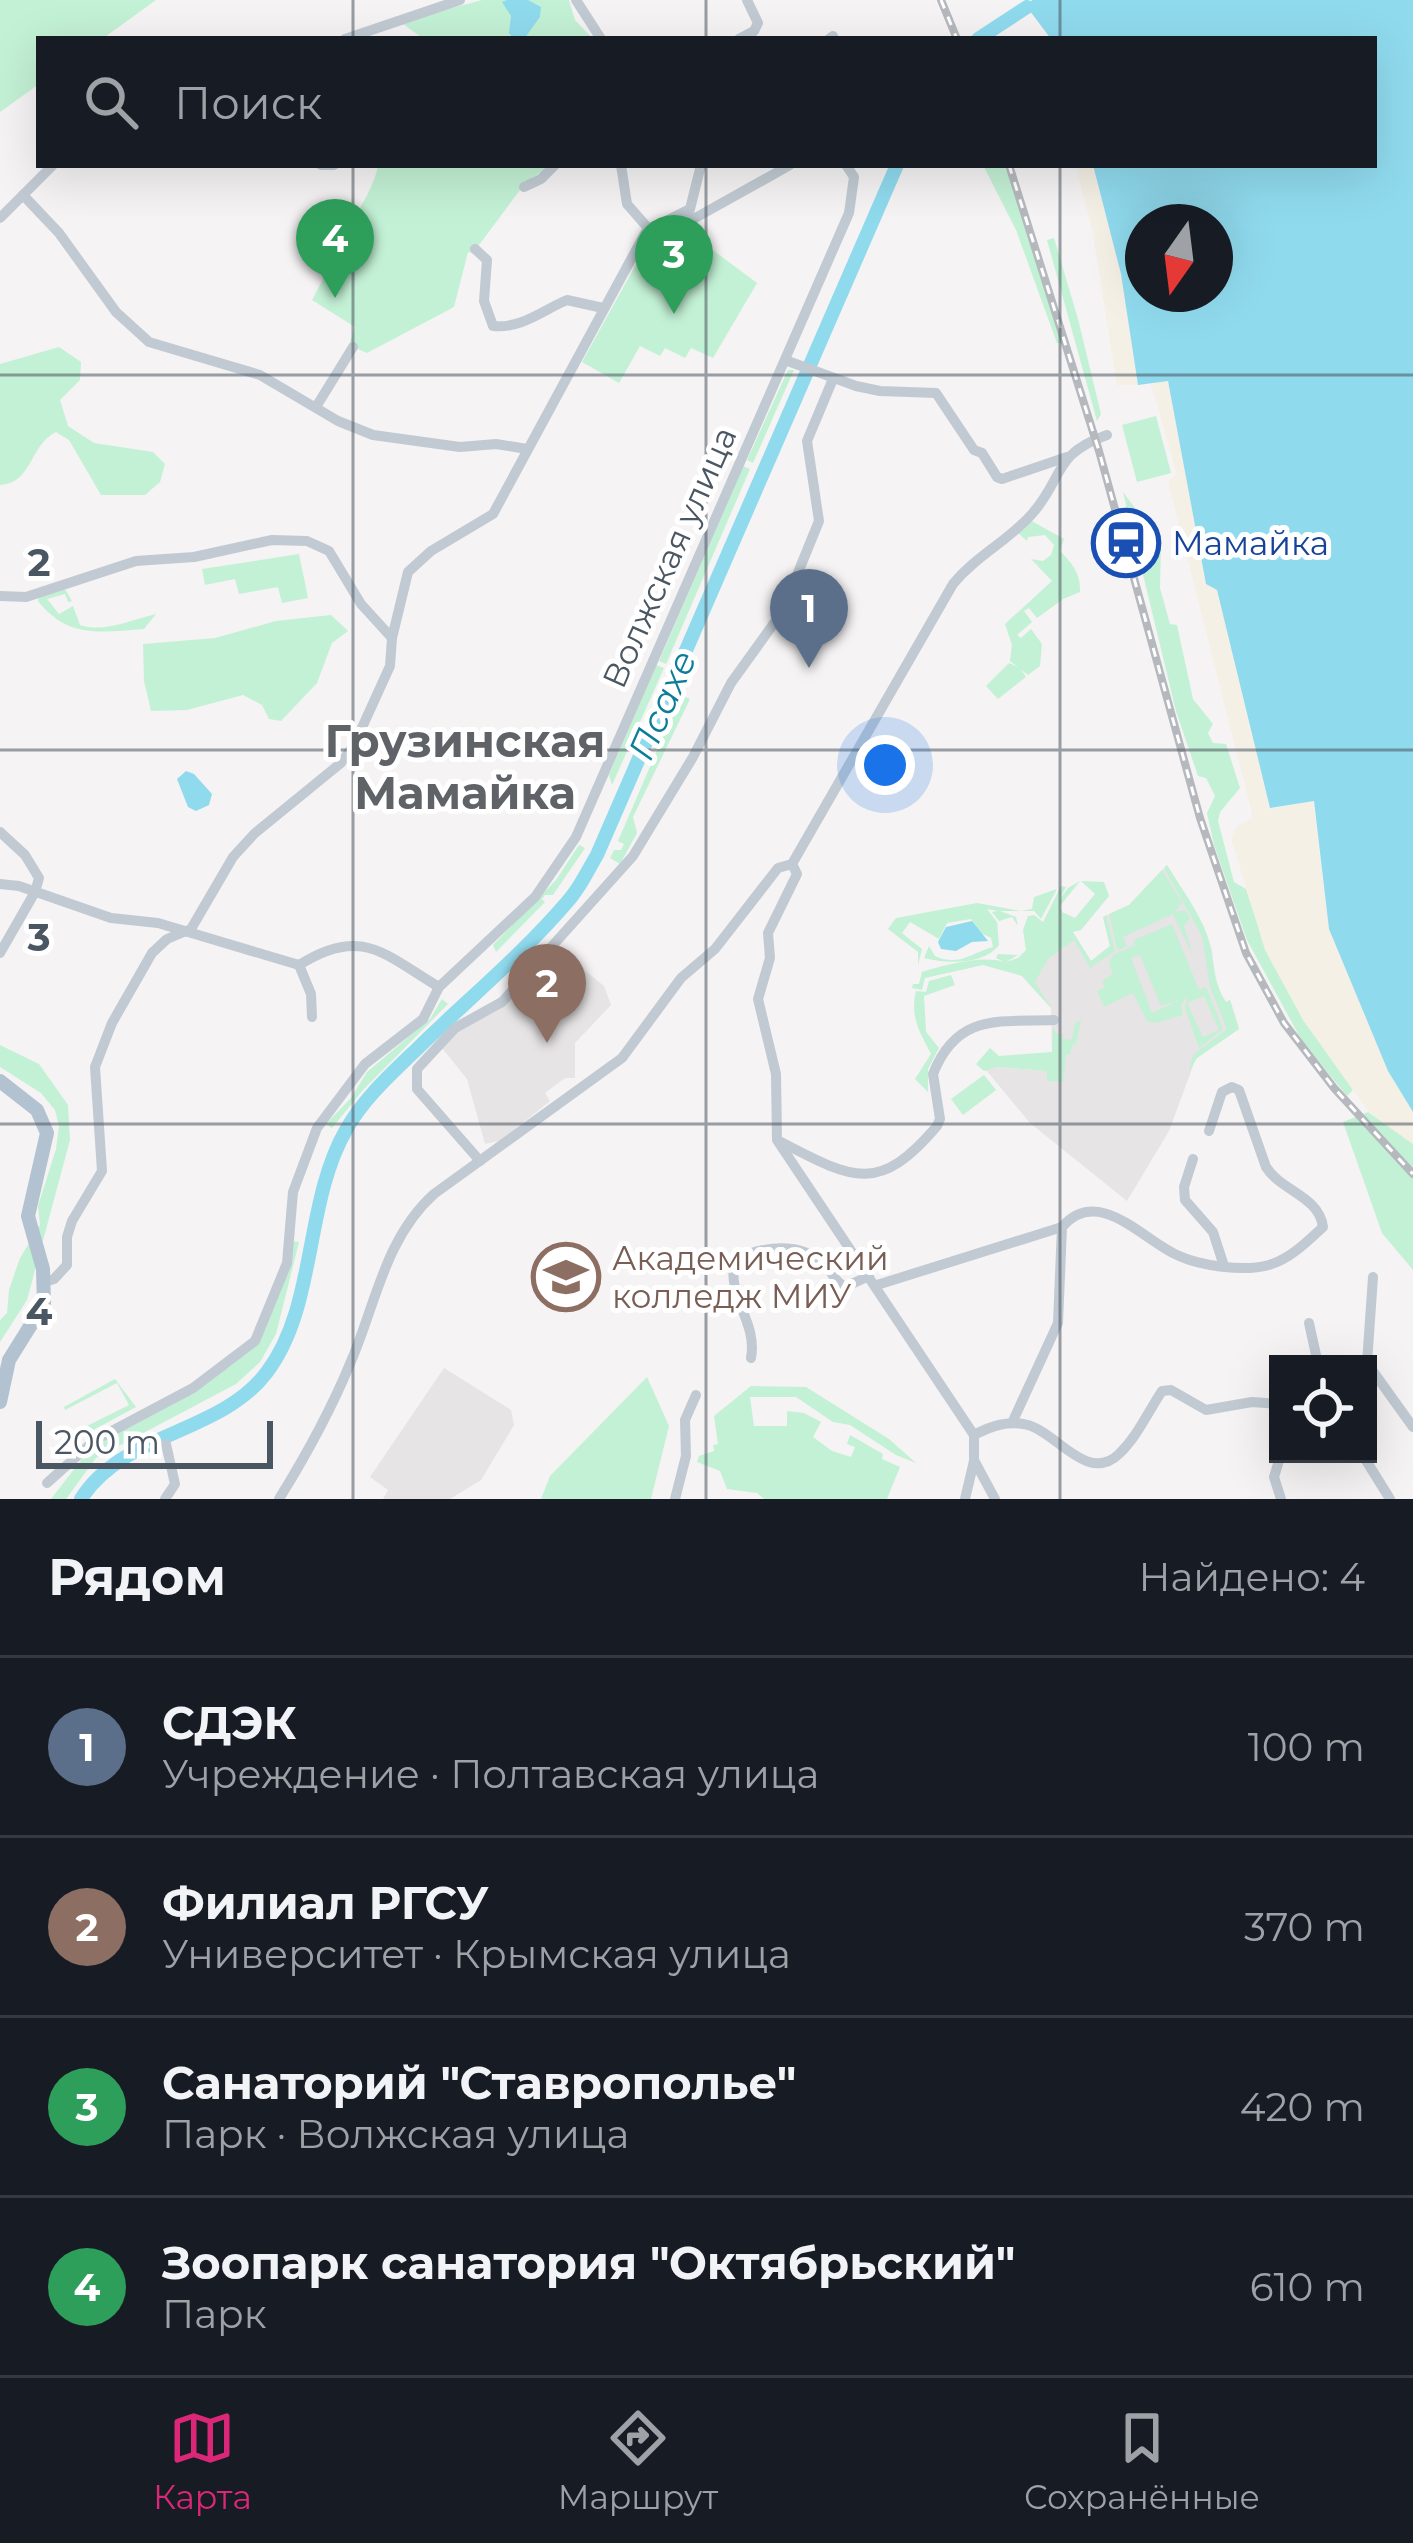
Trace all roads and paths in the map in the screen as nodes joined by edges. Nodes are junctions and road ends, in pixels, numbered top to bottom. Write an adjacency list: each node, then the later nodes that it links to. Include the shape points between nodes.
1 (460, 0): 4 (street)
2 (576, 0): 5 (street)
3 (747, 0): 6 (street, via 758,20)
4 (354, 36)
5 (600, 36)
6 (745, 36)
7 (50, 168): 14 (street)
8 (552, 168): 13 (street)
9 (621, 168): 16 (street, via 627,204)
10 (700, 168): 16 (street, via 690,209)
11 (785, 168): 16 (street, via 697,218)
12 (848, 168): 20 (street, Волжская улица, via 849,212)
13 (524, 187)
14 (23, 195): 15 (street); 22 (street, via 134,331 158,346 271,380)
15 (0, 218)
16 (654, 227): 18 (street)
17 (475, 249): 18 (street, via 488,266 484,301 493,326 568,300)
18 (603, 308): 24 (street)
19 (353, 347): 22 (street)
20 (785, 360): 21 (street); 35 (street, Волжская улица, via 573,843 535,897)
21 (824, 375): 25 (street, via 880,391 936,393 1002,479); 42 (street, via 807,440 819,520 782,612 730,682 624,867 502,1002 455,1028 417,1069 417,1089)
22 (316, 407): 24 (street, via 373,435)
23 (1107, 435): 25 (street)
24 (527, 449): 27 (street, via 494,514 408,572)
25 (1067, 457): 29 (street, via 1033,514 953,584)
26 (0, 596): 27 (street, via 26,597 136,561 307,542 329,551)
27 (392, 638): 32 (street, via 382,688 341,764 254,834)
28 (0, 832): 31 (street, via 39,878)
29 (792, 864): 40 (street, via 797,874 768,933 758,999 776,1074); 42 (street, via 778,868 715,949 681,978 622,1058)
30 (0, 884): 31 (street)
31 (35, 892): 32 (street); 33 (street)
32 (184, 933): 34 (street); 47 (street, via 152,953 97,1055 102,1171 72,1221 67,1265)
33 (0, 953)
34 (299, 965): 35 (street, via 338,946 364,945); 36 (street)
35 (440, 987): 63 (street, Волжская улица, via 423,1019 365,1064 317,1128 293,1192 287,1263 255,1341 193,1388 95,1440)
36 (311, 1017)
37 (1054, 1019): 40 (street, via 960,1033 933,1074 937,1126 889,1171 837,1168)
38 (0, 1081): 47 (main road, via 37,1110 47,1132 28,1216)
39 (1209, 1131): 44 (street, via 1222,1093 1239,1090 1272,1177 1323,1218 1307,1241 1269,1265)
40 (777, 1140): 46 (street)
41 (1193, 1159): 44 (street, via 1185,1200 1213,1232)
42 (480, 1161): 65 (street, via 427,1201 396,1244 331,1408)
43 (1062, 1227): 44 (street, via 1084,1212 1102,1214 1127,1221 1173,1254); 46 (street); 56 (street, via 1058,1323)
44 (1224, 1266)
45 (1373, 1277): 50 (street)
46 (873, 1280): 51 (street, via 845,1287 826,1265 787,1247 736,1258 731,1273 749,1323); 58 (street)
47 (45, 1282): 54 (main road, via 42,1310 9,1360)
48 (1309, 1323): 49 (street)
49 (1316, 1355)
50 (1366, 1355)
51 (751, 1358)
52 (1377, 1380): 57 (street)
53 (696, 1395): 66 (street)
54 (0, 1402)
55 (1269, 1403): 56 (street, via 1206,1410 1162,1391 1135,1435 1105,1463)
56 (1012, 1423): 58 (street)
57 (1413, 1427)
58 (974, 1435): 60 (street)
59 (166, 1444): 64 (street, via 175,1484)
60 (974, 1460): 67 (street); 68 (street)
61 (1278, 1463): 69 (street)
62 (1368, 1463): 70 (street)
63 (47, 1484)
64 (164, 1499)
65 (279, 1499)
66 (674, 1499)
67 (965, 1499)
68 (995, 1499)
69 (1281, 1499)
70 (1390, 1499)

